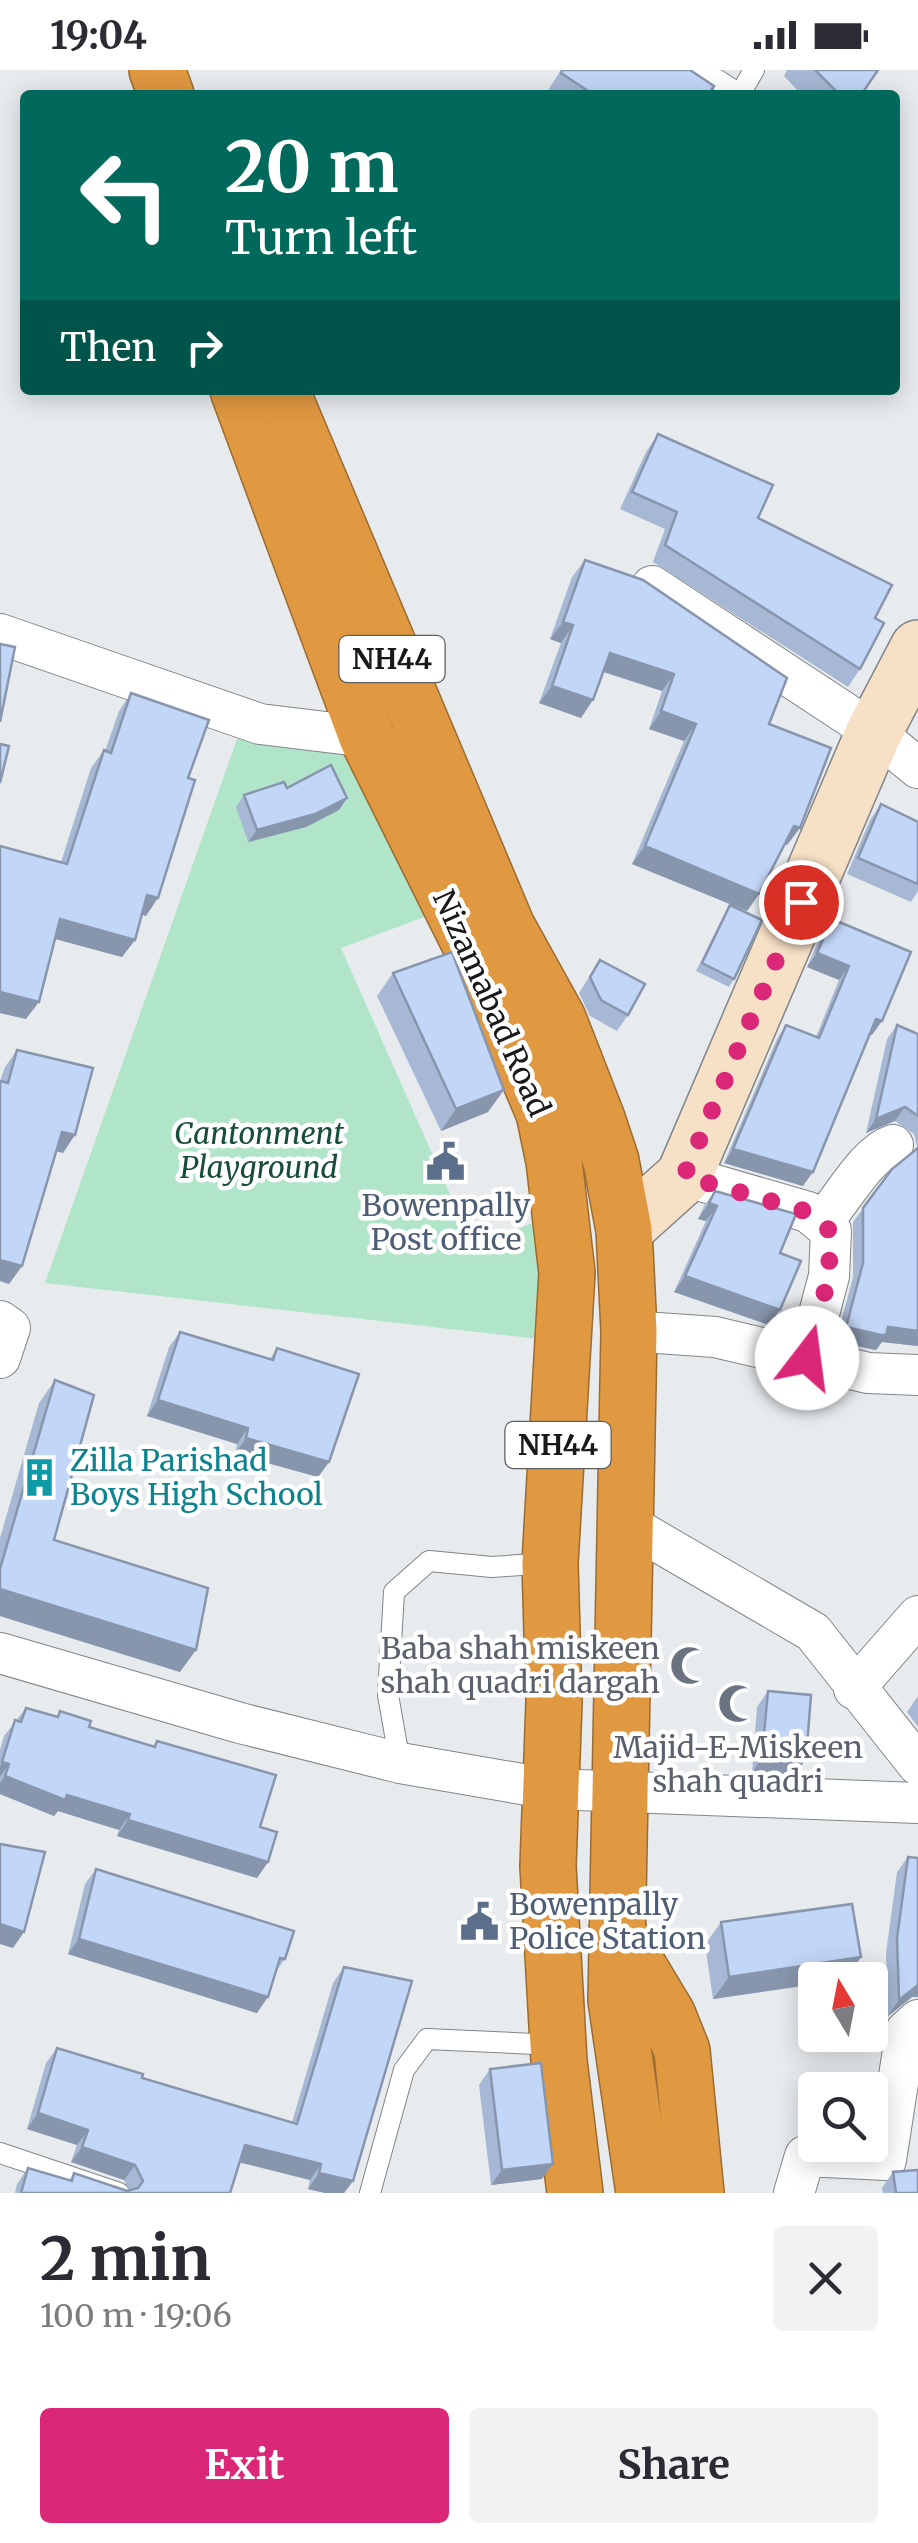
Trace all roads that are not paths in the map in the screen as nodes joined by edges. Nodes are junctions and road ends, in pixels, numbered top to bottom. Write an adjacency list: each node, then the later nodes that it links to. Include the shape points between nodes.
1 (702, 70): 2 (lane)
2 (734, 90)
3 (240, 395): 9 (highway, Nizamabad Road / NH44)
4 (283, 395): 14 (highway, Nizamabad Road / NH44, via 507,927 578,1069 611,1162)
5 (652, 586): 8 (street)
6 (0, 634): 9 (street, via 260,724)
7 (918, 648): 8 (main road)
8 (874, 732): 10 (street); 12 (main road)
9 (367, 738): 21 (highway, Nizamabad Road / NH44, via 487,978 544,1113 567,1274)
10 (918, 768)
11 (892, 1145): 13 (street, via 868,1160)
12 (684, 1176): 13 (street, via 808,1212); 14 (main road)
13 (822, 1222): 18 (street, via 832,1242 829,1276)
14 (624, 1230): 16 (highway, Nizamabad Road / NH44)
15 (0, 1321): 17 (street, via 10,1328)
16 (630, 1331): 18 (street, via 715,1337); 20 (highway, Nizamabad Road / NH44)
17 (0, 1358)
18 (807, 1358): 19 (street, via 868,1373)
19 (918, 1375)
20 (624, 1522): 24 (street, via 813,1632); 28 (highway, Nizamabad Road / NH44)
21 (550, 1563): 25 (lane, via 430,1561 394,1592 388,1696); 27 (highway, Nizamabad Road / NH44)
22 (918, 1616): 24 (street)
23 (0, 1652): 25 (street, via 138,1696)
24 (854, 1689): 26 (street)
25 (400, 1763): 27 (street)
26 (918, 1765)
27 (552, 1789): 28 (street); 32 (highway, Nizamabad Road / NH44, via 548,1866)
28 (619, 1790): 29 (street); 30 (highway, Nizamabad Road / NH44)
29 (918, 1803)
30 (615, 1928): 37 (highway, Nizamabad Road / NH44, via 616,2000); 38 (highway, via 682,2051)
31 (918, 2020): 39 (street, via 906,2031 886,2160 805,2156)
32 (558, 2046): 35 (lane, via 427,2039 404,2070); 36 (highway, Nizamabad Road / NH44)
33 (0, 2153): 34 (lane)
34 (119, 2193)
35 (370, 2193)
36 (575, 2193)
37 (644, 2193)
38 (696, 2193)
39 (794, 2193)

